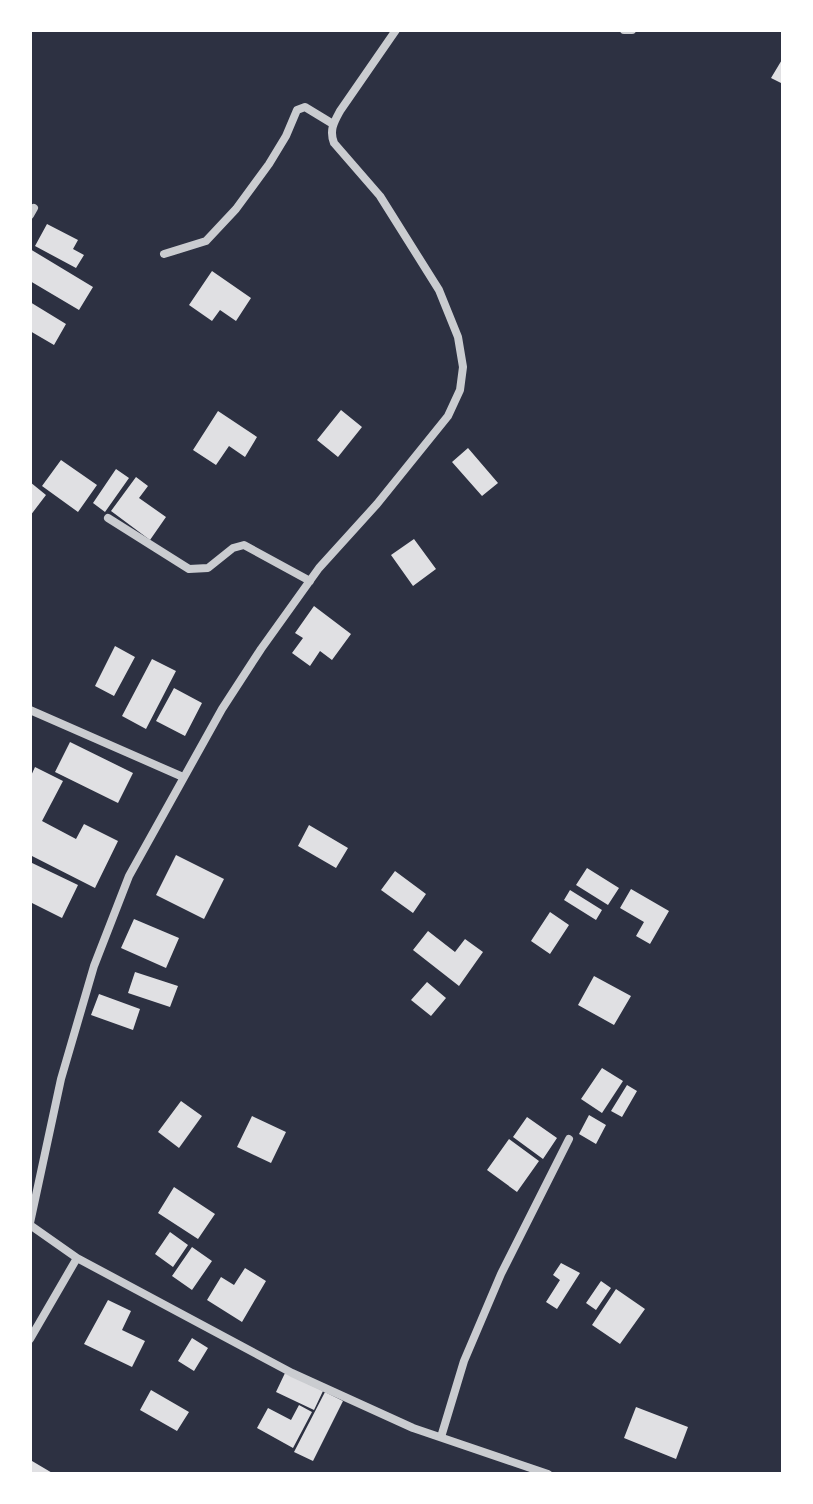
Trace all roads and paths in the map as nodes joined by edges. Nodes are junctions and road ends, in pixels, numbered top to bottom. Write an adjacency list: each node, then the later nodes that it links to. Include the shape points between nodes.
1 (396, 30): 4 (street)
2 (624, 30): 3 (street)
3 (632, 30)
4 (333, 124): 5 (street, via 305,107 297,110 269,164 236,209 206,241); 7 (street, via 334,143 380,196 439,290 458,337 463,367 448,416)
5 (164, 254)
6 (108, 518): 7 (street, via 189,569 208,568 244,545)
7 (310, 581): 9 (street, via 222,709)
8 (30, 710): 9 (street)
9 (183, 777): 11 (street, via 129,876 94,966 61,1079)
10 (569, 1139): 14 (street, via 464,1361)
11 (30, 1224): 12 (street)
12 (77, 1258): 13 (street); 14 (street, via 292,1373)
13 (30, 1339)
14 (441, 1437): 15 (street)
15 (548, 1474)

